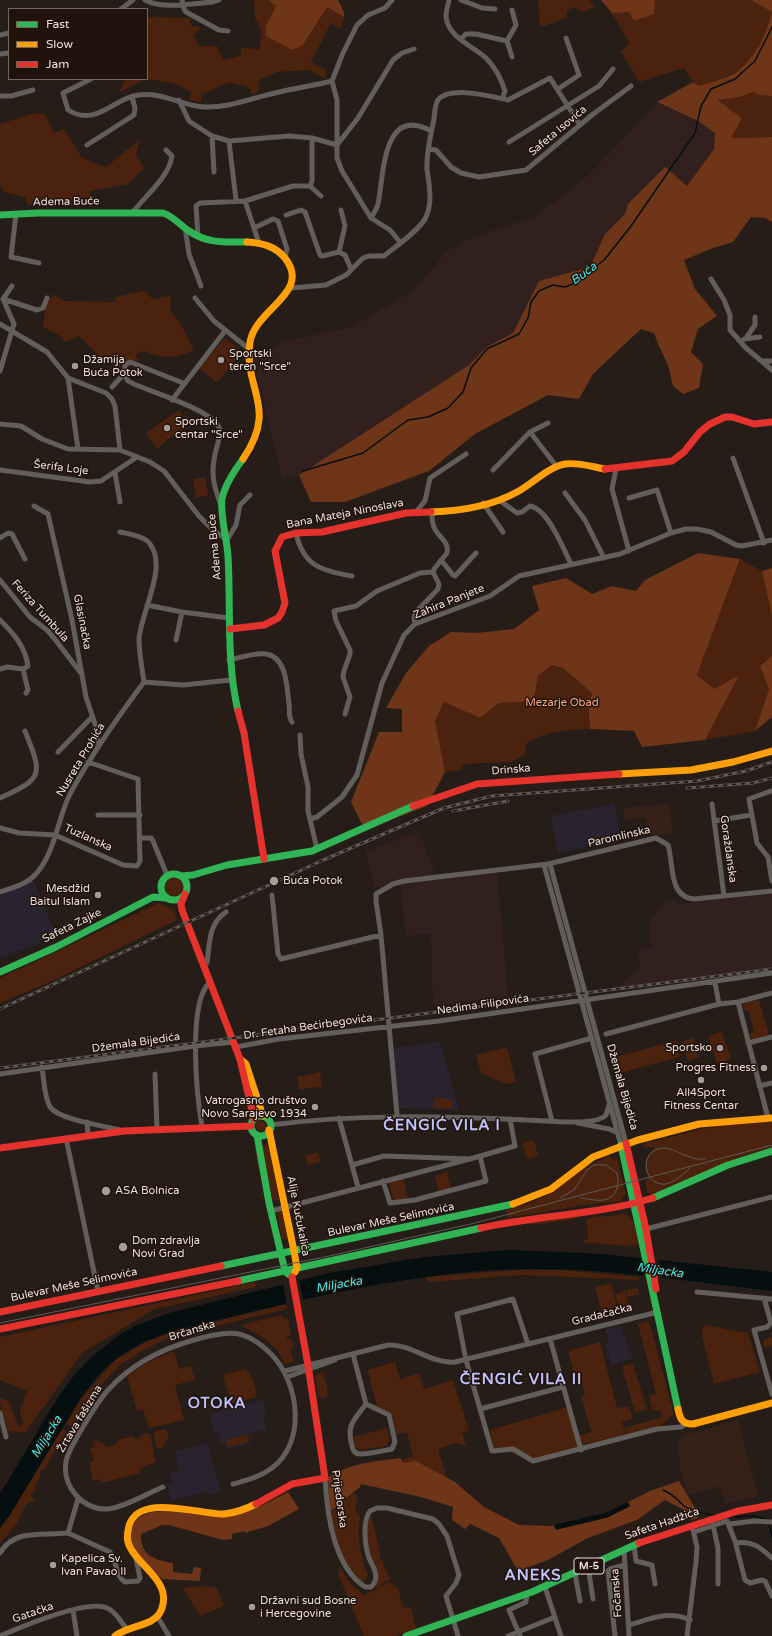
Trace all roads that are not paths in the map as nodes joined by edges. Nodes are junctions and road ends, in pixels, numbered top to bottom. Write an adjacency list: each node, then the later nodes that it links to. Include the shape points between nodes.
1 (133, 0): 8 (street)
2 (145, 0): 7 (street, via 163,4)
3 (219, 0): 7 (street)
4 (392, 0): 19 (street, via 385,8 368,15 357,25 342,53)
5 (449, 0): 13 (street, via 446,16 451,28)
6 (461, 0): 9 (street, via 482,8)
7 (182, 2): 11 (street, via 186,12 219,30)
8 (122, 8)
9 (495, 9)
10 (512, 10): 14 (street, via 516,25)
11 (228, 31)
12 (566, 38): 21 (street, via 579,75)
13 (461, 40): 14 (street, via 466,34 476,34); 25 (street, via 485,58 495,70 505,91)
14 (507, 41): 16 (street)
15 (414, 49): 35 (street, via 402,52 393,60 358,118)
16 (512, 57)
17 (613, 69): 27 (street, via 599,86)
18 (89, 80): 24 (street, via 62,93 68,110 74,114 94,115)
19 (332, 81): 26 (street, via 239,103 204,107); 35 (street, via 337,100)
20 (631, 86): 28 (street, Safeta Isovića)
21 (558, 89): 25 (street, via 550,78 511,99); 27 (street)
22 (33, 90): 23 (street)
23 (0, 96)
24 (132, 97): 26 (street, via 138,94); 34 (street, via 134,115)
25 (503, 97): 29 (street, via 459,93 442,96 437,103)
26 (179, 100): 30 (street, via 189,121)
27 (569, 106): 28 (street); 33 (street)
28 (580, 125): 36 (street, Safeta Isovića, via 526,170 508,174 479,177 461,173 451,167 436,150)
29 (431, 131): 36 (street); 48 (street, via 412,124 399,129 385,157 378,206)
30 (212, 136): 32 (street); 38 (street)
31 (312, 138): 32 (street, via 289,136); 35 (street); 39 (street)
32 (229, 141): 41 (street)
33 (510, 142)
34 (87, 145)
35 (337, 145): 48 (street, via 337,158 342,171)
36 (429, 149): 52 (street, via 427,168 431,192 426,217 415,231)
37 (166, 150): 44 (street, via 172,156 170,164)
38 (214, 172)
39 (310, 186): 40 (street); 42 (street, via 293,186)
40 (321, 196)
41 (236, 200): 42 (street); 51 (street, via 198,204)
42 (245, 201): 50 (street)
43 (341, 210): 54 (street, via 345,226)
44 (133, 212): 45 (main road, Adema Buće); 49 (main road, Adema Buće, via 163,213)
45 (16, 214): 46 (main road, Adema Buće); 56 (street, via 11,256)
46 (0, 215)
47 (286, 215): 54 (street, via 301,210 305,212 320,255)
48 (371, 218): 52 (street, via 390,230)
49 (184, 226): 51 (main road, Adema Buće); 60 (street, via 189,254)
50 (254, 228): 53 (street); 55 (street, via 276,220 287,249)
51 (198, 236): 53 (main road, Adema Buće, via 214,242)
52 (400, 242): 57 (street, via 384,256 369,256)
53 (259, 243): 55 (main road, Adema Buće, via 273,247)
54 (339, 252): 57 (street, via 345,256)
55 (285, 257): 61 (main road, via 293,275)
56 (38, 263)
57 (351, 269): 61 (street, via 338,280 326,285)
58 (711, 279): 71 (street, via 730,315 730,330)
59 (12, 286): 62 (street)
60 (201, 286)
61 (291, 288): 72 (main road, Adema Buće, via 255,329)
62 (2, 298): 63 (street, via 37,310 43,308); 68 (street, via 14,320)
63 (47, 298)
64 (195, 298): 67 (street)
65 (755, 317): 70 (street, via 755,325)
66 (0, 324): 68 (street)
67 (225, 330): 72 (street); 79 (street)
68 (12, 331): 76 (street); 78 (street, via 47,352)
69 (760, 337): 70 (street)
70 (746, 338): 71 (street)
71 (739, 339): 73 (street)
72 (249, 349): 103 (main road, Adema Buće, via 260,403 259,426 250,451 226,487 222,498)
73 (762, 361): 74 (street); 75 (street)
74 (772, 361)
75 (772, 370)
76 (0, 371)
77 (124, 374): 79 (street, via 125,365 130,362); 80 (street); 81 (street, via 124,378 132,384)
78 (68, 378): 86 (street); 87 (street, via 106,393 112,399)
79 (183, 383): 81 (street)
80 (112, 387)
81 (172, 400): 103 (street, via 205,414 218,425 220,431 213,478)
82 (548, 422): 85 (street)
83 (772, 422): 92 (main road, via 754,424 725,417 705,428 684,452 672,461)
84 (0, 424): 86 (street, via 21,426 54,444)
85 (530, 432): 91 (street); 94 (street)
86 (78, 449): 87 (street)
87 (120, 450): 89 (street)
88 (466, 454): 105 (street, via 430,478 425,500)
89 (137, 457): 95 (street, Šerifa Loje); 111 (street, via 164,471 199,516)
90 (733, 458): 113 (street)
91 (557, 467): 92 (main road, Bana Mateja Ninoslava, via 571,464); 99 (main road, Bana Mateja Ninoslava)
92 (612, 469): 114 (street, via 612,489)
93 (0, 470): 95 (street, Šerifa Loje, via 90,482 101,481)
94 (493, 470)
95 (115, 473): 100 (street)
96 (566, 493): 116 (street, via 585,520)
97 (250, 494): 111 (street, via 240,505 236,525)
98 (629, 498): 109 (street, via 656,490)
99 (499, 500): 101 (main road, Bana Mateja Ninoslava); 119 (street, via 517,513 527,507 536,508 554,530)
100 (120, 502)
101 (483, 503): 104 (main road, Bana Mateja Ninoslava); 107 (street)
102 (34, 506): 133 (street, Glasinačka, via 48,514 74,628)
103 (223, 511): 111 (main road, Adema Buće)
104 (432, 512): 105 (main road, Bana Mateja Ninoslava); 118 (street, via 435,530 448,548)
105 (415, 513): 108 (main road, Bana Mateja Ninoslava, via 322,532)
106 (120, 532): 123 (street, via 147,540 155,553 157,566)
107 (503, 532)
108 (296, 533): 121 (street, via 302,551 316,566 326,571); 128 (main road, Bana Mateja Ninoslava, via 282,537 275,551 285,603 284,611 279,618 265,626)
109 (671, 533): 113 (street, Zahira Panjete, via 697,529 710,532 736,546); 114 (street, Zahira Panjete)
110 (0, 538): 117 (street, via 8,533 12,534)
111 (227, 540): 125 (main road, Adema Buće)
112 (772, 540): 113 (street, Zahira Panjete)
113 (764, 543)
114 (629, 551): 116 (street, Zahira Panjete)
115 (476, 553): 118 (street, via 454,576)
116 (604, 558): 119 (street, Zahira Panjete)
117 (25, 559)
118 (441, 560): 120 (street)
119 (571, 564): 127 (street, Zahira Panjete, via 519,576 490,596)
120 (432, 572): 127 (street, via 439,584 438,589 416,612); 137 (street, via 420,573 377,591 356,606 334,611 350,650 343,676 350,697)
121 (352, 576)
122 (1, 582): 133 (street, Feriza Tumbula, via 30,618 47,630)
123 (147, 605): 124 (street); 135 (street, via 139,639)
124 (182, 612): 125 (street); 129 (street)
125 (229, 618): 128 (main road, Adema Buće)
126 (0, 620): 132 (street, via 20,641 28,666)
127 (415, 624): 152 (street, Zahira Panjete, via 404,635 382,683 357,775 342,797 317,817)
128 (230, 629): 130 (main road, Adema Buće)
129 (176, 640)
130 (230, 660): 134 (main road, Adema Buće); 139 (street, via 256,654 267,654 275,658 283,669 288,692 289,717)
131 (0, 669): 132 (street)
132 (23, 669): 136 (street, via 28,690)
133 (81, 673): 138 (street, Glasinačka)
134 (231, 680): 135 (street, via 183,685); 158 (main road, Adema Buće, via 244,733)
135 (144, 682): 142 (street, Nusreta Prohića)
136 (26, 693)
137 (345, 714)
138 (92, 717): 142 (street, Glasinačka, via 98,738); 144 (street)
139 (292, 722)
140 (25, 731): 147 (street, via 37,764 37,774 25,787)
141 (300, 735): 152 (street)
142 (98, 749): 145 (street, Nusreta Prohića)
143 (772, 751): 157 (main road, Drinska, via 691,770 477,784 419,803)
144 (58, 752)
145 (88, 762): 150 (street, Tuzlanska, via 138,779); 155 (street, Nusreta Prohića, via 70,796)
146 (772, 791): 151 (street, via 749,798)
147 (0, 798)
148 (712, 804): 153 (street, Goraždanska)
149 (98, 815): 150 (street)
150 (140, 815): 156 (street, Tuzlanska)
151 (751, 815): 153 (street); 163 (street, via 756,843 768,857)
152 (310, 819): 157 (street)
153 (714, 821): 170 (street, Goraždanska)
154 (0, 828): 155 (street, Tuzlanska, via 19,833)
155 (55, 835): 156 (street, Tuzlanska, via 133,867 140,864); 167 (street, Nusreta Prohića, via 36,875)
156 (140, 838): 160 (street, via 151,838 154,841)
157 (317, 849): 158 (main road, Drinska)
158 (264, 859): 161 (main road, via 227,865)
159 (547, 864): 170 (street, Paromlinska, via 656,838 668,846 679,893 689,898); 175 (street, Paromlinska, via 393,884 376,894); 182 (street)
160 (167, 875): 162 (main road, via 174,873); 164 (main road)
161 (193, 875): 162 (main road); 165 (main road)
162 (181, 876): 165 (main road)
163 (772, 881)
164 (160, 886): 171 (main road); 172 (main road)
165 (187, 886): 168 (main road)
166 (772, 891): 170 (street, Paromlinska)
167 (0, 892)
168 (184, 894): 172 (main road, via 178,899); 173 (main road)
169 (272, 895): 175 (street, via 278,954 281,959)
170 (724, 896)
171 (153, 897): 172 (main road); 177 (main road, Safeta Zajke, via 56,947)
172 (168, 899): 173 (main road)
173 (182, 910): 176 (main road)
174 (226, 912): 176 (street, via 213,924 207,963)
175 (381, 936): 185 (street, Paromlinska)
176 (203, 966): 179 (main road)
177 (0, 972)
178 (772, 973): 182 (street, Nedima Filipovića)
179 (210, 982): 190 (main road); 191 (street, via 205,987 201,1000)
180 (716, 982): 184 (street)
181 (772, 993): 183 (street)
182 (583, 1000): 185 (street, Nedima Filipovića); 188 (street, Džemala Bijedića)
183 (738, 1002): 184 (street); 189 (street)
184 (719, 1004): 186 (street)
185 (389, 1027): 190 (street, Dr. Fetaha Bećirbegovića); 200 (street, Dr. Fetaha Bećirbegovića)
186 (606, 1034)
187 (772, 1037): 189 (street)
188 (593, 1038): 198 (street, Džemala Bijedića); 204 (street, Džemala Bijedića, via 535,1054); 216 (street, Džemala Bijedića)
189 (748, 1044): 197 (street)
190 (235, 1045): 191 (street, Džemala Bijedića); 192 (main road)
191 (195, 1046): 193 (street, Džemala Bijedića); 208 (street)
192 (240, 1059): 199 (main road, via 246,1064); 207 (main road)
193 (42, 1067): 194 (street, Džemala Bijedića); 206 (street, via 50,1107 55,1112)
194 (0, 1074)
195 (155, 1074): 210 (street)
196 (772, 1083): 197 (street)
197 (760, 1086): 202 (street)
198 (608, 1105): 205 (street, Džemala Bijedića, via 608,1113 602,1119); 212 (street, Džemala Bijedića)
199 (263, 1116): 207 (main road); 209 (main road, via 268,1119)
200 (397, 1116): 201 (street, Džemala Bijedića); 203 (street, Džemala Bijedića)
201 (339, 1118): 209 (street, Džemala Bijedića); 221 (street)
202 (770, 1118): 216 (main road, Bulevar Meše Selimovića, via 699,1124)
203 (510, 1119): 204 (street, Džemala Bijedića); 219 (street, via 515,1146)
204 (552, 1121): 205 (street, Džemala Bijedića)
205 (572, 1121): 212 (street, Džemala Bijedića)
206 (87, 1122): 211 (street); 213 (street)
207 (252, 1122): 208 (main road); 214 (main road, via 253,1132)
208 (202, 1127): 210 (main road)
209 (270, 1128): 214 (main road, via 265,1135); 226 (main road, Alije Kučukalića)
210 (157, 1129): 211 (main road)
211 (124, 1131): 213 (main road)
212 (617, 1132): 216 (street, Džemala Bijedića)
213 (88, 1135): 215 (main road)
214 (257, 1135): 227 (main road)
215 (66, 1138): 217 (main road); 235 (street)
216 (623, 1144): 225 (main road, Džemala Bijedića); 229 (main road, Bulevar Meše Selimovića, via 593,1157 544,1193 518,1203)
217 (0, 1148)
218 (772, 1151): 225 (main road, via 728,1165 662,1196)
219 (480, 1156): 220 (street); 222 (street, via 486,1181 415,1200 390,1203)
220 (470, 1159): 221 (street, via 384,1156); 222 (street)
221 (352, 1165): 223 (street)
222 (383, 1181): 223 (street)
223 (358, 1187): 226 (street)
224 (772, 1197): 228 (street)
225 (638, 1203): 228 (main road); 230 (main road); 232 (main road, via 514,1220)
226 (286, 1207): 227 (street); 229 (main road, Alije Kučukalića)
227 (271, 1211): 231 (main road)
228 (646, 1229): 230 (main road)
229 (294, 1251): 231 (main road, Bulevar Meše Selimovića); 232 (main road, Alije Kučukalića)
230 (647, 1251): 240 (main road)
231 (281, 1254): 233 (main road); 235 (main road, Bulevar Meše Selimovića)
232 (297, 1268): 233 (main road); 234 (main road, Alije Kučukalića)
233 (285, 1271): 234 (main road); 241 (main road)
234 (292, 1278): 247 (main road, Prijedorska)
235 (98, 1291): 239 (main road, Bulevar Meše Selimovića)
236 (697, 1292): 237 (street)
237 (764, 1298): 238 (street); 249 (street, via 771,1323 767,1327 754,1330)
238 (772, 1299)
239 (0, 1312)
240 (658, 1312): 242 (street, Gradačačka); 257 (main road, via 680,1419)
241 (0, 1329)
242 (550, 1339): 243 (street, Gradačačka); 251 (street)
243 (528, 1344): 246 (street, Gradačačka); 246 (street, via 515,1300 511,1299 457,1314)
244 (158, 1352): 248 (street, Brčanska, via 211,1335 237,1333 250,1337 261,1345); 263 (street, Žrtava fašizma, via 131,1369 107,1390 69,1453 66,1461 68,1480)
245 (354, 1354): 246 (street, Gradačačka, via 392,1344 408,1347 449,1363); 247 (street, Gradačačka); 254 (street)
246 (466, 1360): 255 (street)
247 (308, 1367): 248 (street, Gradačačka); 250 (street, Gradačačka); 260 (main road, Prijedorska)
248 (285, 1371): 250 (street, Brčanska)
249 (770, 1376): 252 (street)
250 (287, 1377): 261 (street, Brčanska, via 295,1408 295,1422 292,1438 283,1456 273,1468 261,1476)
251 (563, 1387): 255 (street); 259 (street)
252 (772, 1394)
253 (772, 1403): 257 (main road)
254 (366, 1404): 254 (street, via 350,1426 352,1449 360,1454 392,1449 395,1442 390,1415)
255 (480, 1409): 259 (street, via 492,1451 513,1449 533,1461)
256 (0, 1413): 258 (street)
257 (686, 1424): 259 (street, via 681,1427 657,1429)
258 (6, 1437)
259 (581, 1450)
260 (325, 1478): 274 (main road, via 298,1482 246,1509 235,1512 206,1513 158,1507 144,1510 136,1515 128,1528 128,1543); 289 (street, Prijedorska, via 328,1513 336,1545 351,1573 365,1587 371,1587 376,1578 367,1550 365,1522 370,1511 387,1508 433,1519 443,1527 459,1575 456,1584 446,1596)
261 (233, 1484)
262 (163, 1487): 263 (street, via 107,1509 91,1506)
263 (78, 1499): 269 (street)
264 (772, 1505): 268 (main road, Safeta Hadžića / M-5, via 745,1509)
265 (772, 1522): 266 (street)
266 (730, 1524): 267 (street, via 728,1521); 270 (street)
267 (713, 1525): 268 (street); 280 (street, via 718,1548)
268 (693, 1528): 271 (main road, Safeta Hadžića / M-5); 290 (street, via 697,1547)
269 (68, 1533): 273 (street, via 16,1537); 274 (street, via 110,1552 119,1576 125,1582 138,1581 140,1578)
270 (736, 1543): 275 (street, via 756,1545); 283 (street, via 745,1580 750,1583 765,1581)
271 (634, 1545): 272 (main road, Safeta Hadžića / M-5); 279 (street, via 636,1561 652,1565)
272 (624, 1549): 276 (street, Fočanska); 277 (main road, Safeta Hadžića / M-5)
273 (0, 1553)
274 (136, 1558): 287 (main road, via 162,1587 163,1607)
275 (772, 1558)
276 (625, 1565): 291 (street, Fočanska); 302 (street, via 608,1571)
277 (588, 1566): 278 (main road, Safeta Hadžića / M-5); 284 (street)
278 (575, 1573): 281 (main road, Safeta Hadžića / M-5); 285 (street)
279 (655, 1584)
280 (718, 1584)
281 (545, 1587): 282 (main road, Safeta Hadžića / M-5); 288 (street)
282 (527, 1594): 289 (main road, Safeta Hadžića / M-5); 293 (street, via 526,1602 509,1610)
283 (772, 1596)
284 (593, 1599)
285 (580, 1601)
286 (73, 1610): 292 (street, Gatačka, via 102,1606 115,1613); 294 (street, Gatačka); 295 (street)
287 (157, 1616): 292 (main road); 297 (street, via 163,1622)
288 (555, 1617): 293 (street); 301 (street)
289 (453, 1620): 298 (main road, Safeta Hadžića / M-5); 299 (street)
290 (690, 1620): 291 (street, via 667,1614); 304 (street)
291 (629, 1625): 303 (street, Fočanska)
292 (128, 1630): 296 (main road)
293 (519, 1634): 300 (street)
294 (0, 1636)
295 (77, 1636)
296 (115, 1636)
297 (169, 1636)
298 (407, 1636)
299 (458, 1636)
300 (508, 1636)
301 (561, 1636)
302 (615, 1636)
303 (629, 1636)
304 (687, 1636)

